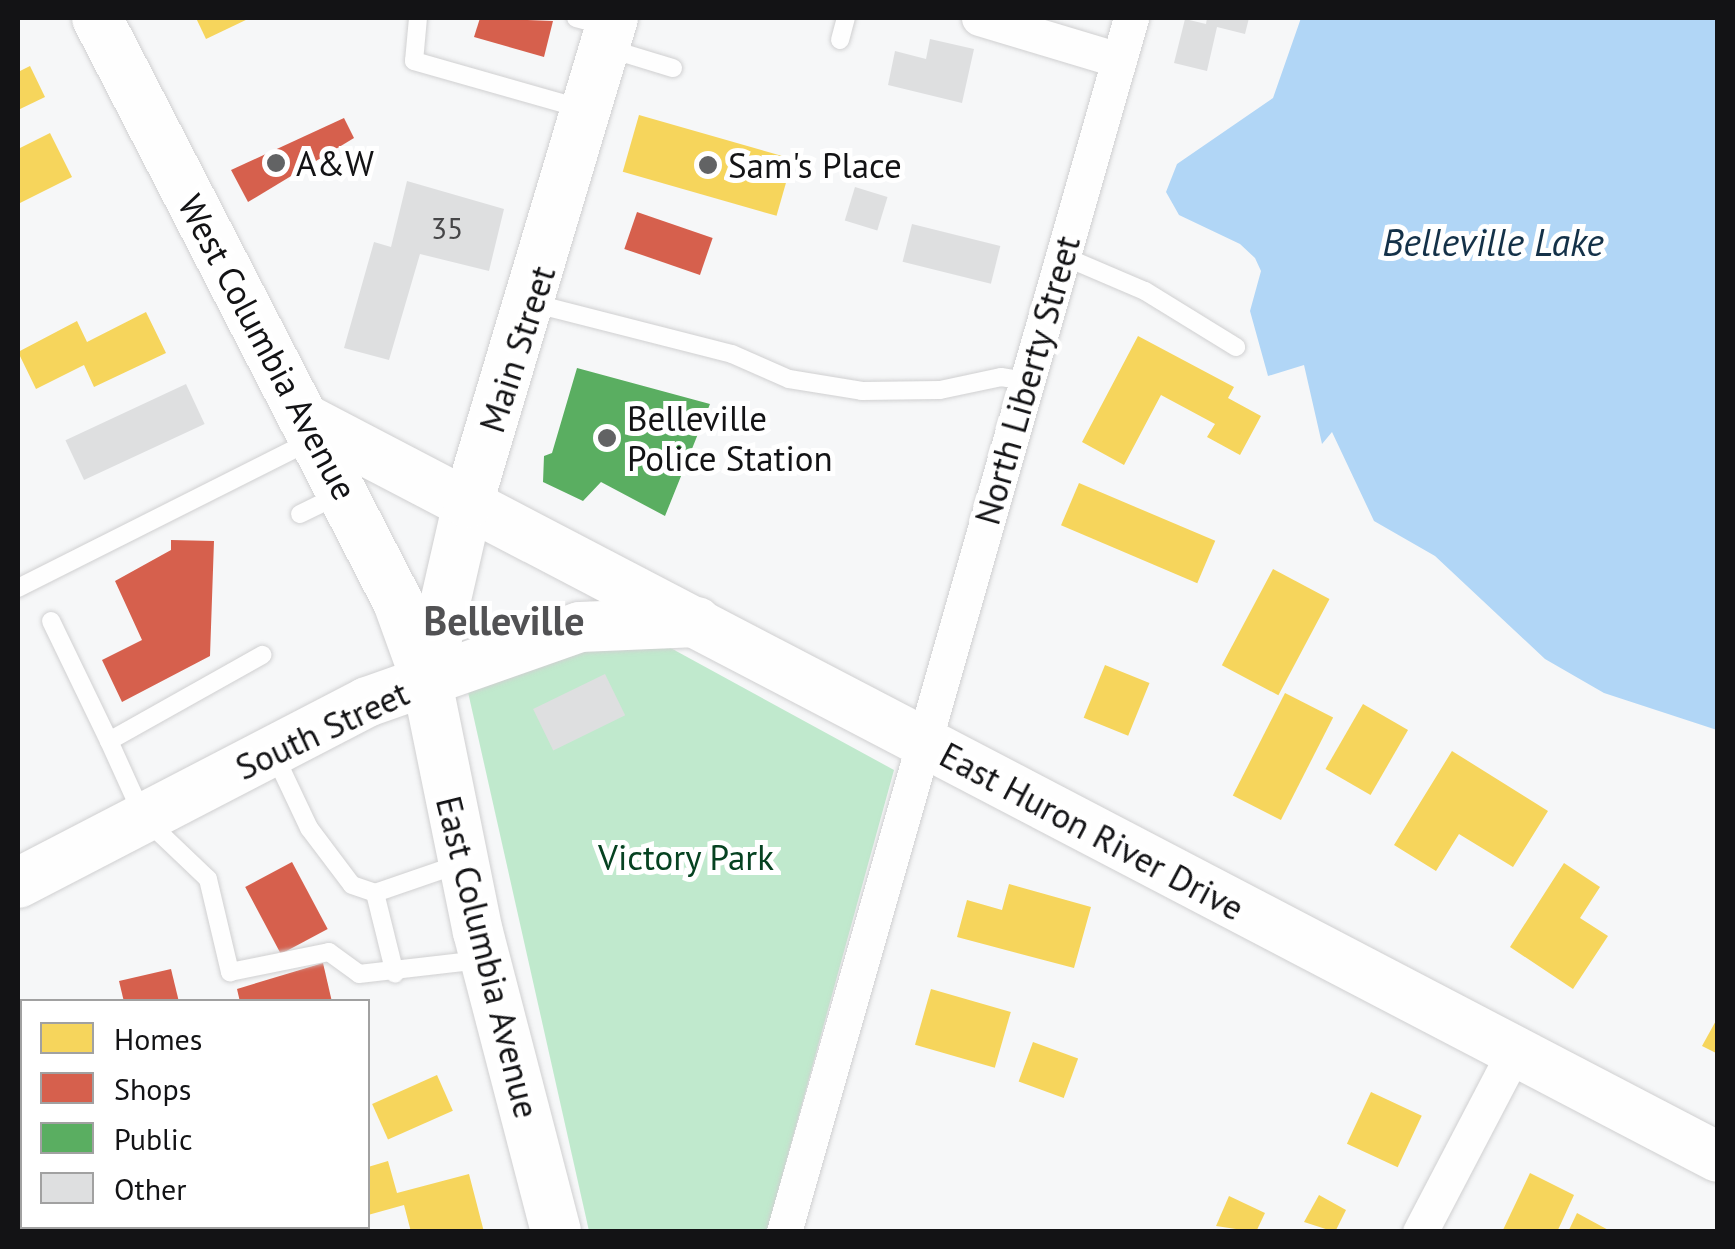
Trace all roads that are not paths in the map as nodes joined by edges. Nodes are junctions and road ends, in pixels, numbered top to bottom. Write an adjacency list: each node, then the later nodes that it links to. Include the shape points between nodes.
1 (97, 18): 15 (main road, West Columbia Avenue)
2 (418, 18): 10 (lane, via 414,61)
3 (846, 18): 7 (lane)
4 (978, 18): 8 (street)
5 (1132, 18): 8 (street, North Liberty Street)
6 (601, 27): 9 (lane); 10 (main road, Main Street)
7 (840, 40)
8 (1119, 60): 11 (street, North Liberty Street)
9 (673, 68)
10 (588, 111): 12 (main road, Main Street)
11 (1062, 256): 13 (lane, via 1145,290); 14 (street, North Liberty Street)
12 (532, 303): 14 (lane, via 732,354 788,379 862,391 940,390 1001,377); 17 (main road, Main Street)
13 (1236, 347)
14 (1027, 381): 25 (street, North Liberty Street)
15 (309, 428): 16 (main road, West Columbia Avenue); 17 (main road, East Huron River Drive); 19 (lane)
16 (344, 492): 18 (lane); 23 (main road, West Columbia Avenue, via 398,602)
17 (468, 504): 21 (main road, East Huron River Drive); 23 (main road, Main Street)
18 (300, 514)
19 (18, 588)
20 (52, 621): 24 (lane)
21 (702, 622): 23 (main road, South Street, via 580,627); 25 (main road, East Huron River Drive)
22 (262, 655): 24 (lane)
23 (427, 682): 26 (main road, South Street, via 368,702); 28 (main road, East Columbia Avenue)
24 (109, 741): 27 (lane)
25 (924, 743): 33 (main road, East Huron River Drive); 36 (street, North Liberty Street)
26 (272, 751): 27 (main road, South Street); 30 (lane, via 309,828 352,885)
27 (144, 818): 29 (main road, South Street); 32 (lane, via 208,879 230,972 329,952 359,974)
28 (463, 863): 30 (lane); 31 (main road, East Columbia Avenue)
29 (18, 883)
30 (375, 893): 32 (lane)
31 (485, 959): 32 (lane); 35 (main road, East Columbia Avenue)
32 (394, 974)
33 (1514, 1052): 34 (main road, East Huron River Drive); 37 (street)
34 (1718, 1157)
35 (556, 1232)
36 (784, 1232)
37 (1420, 1232)

